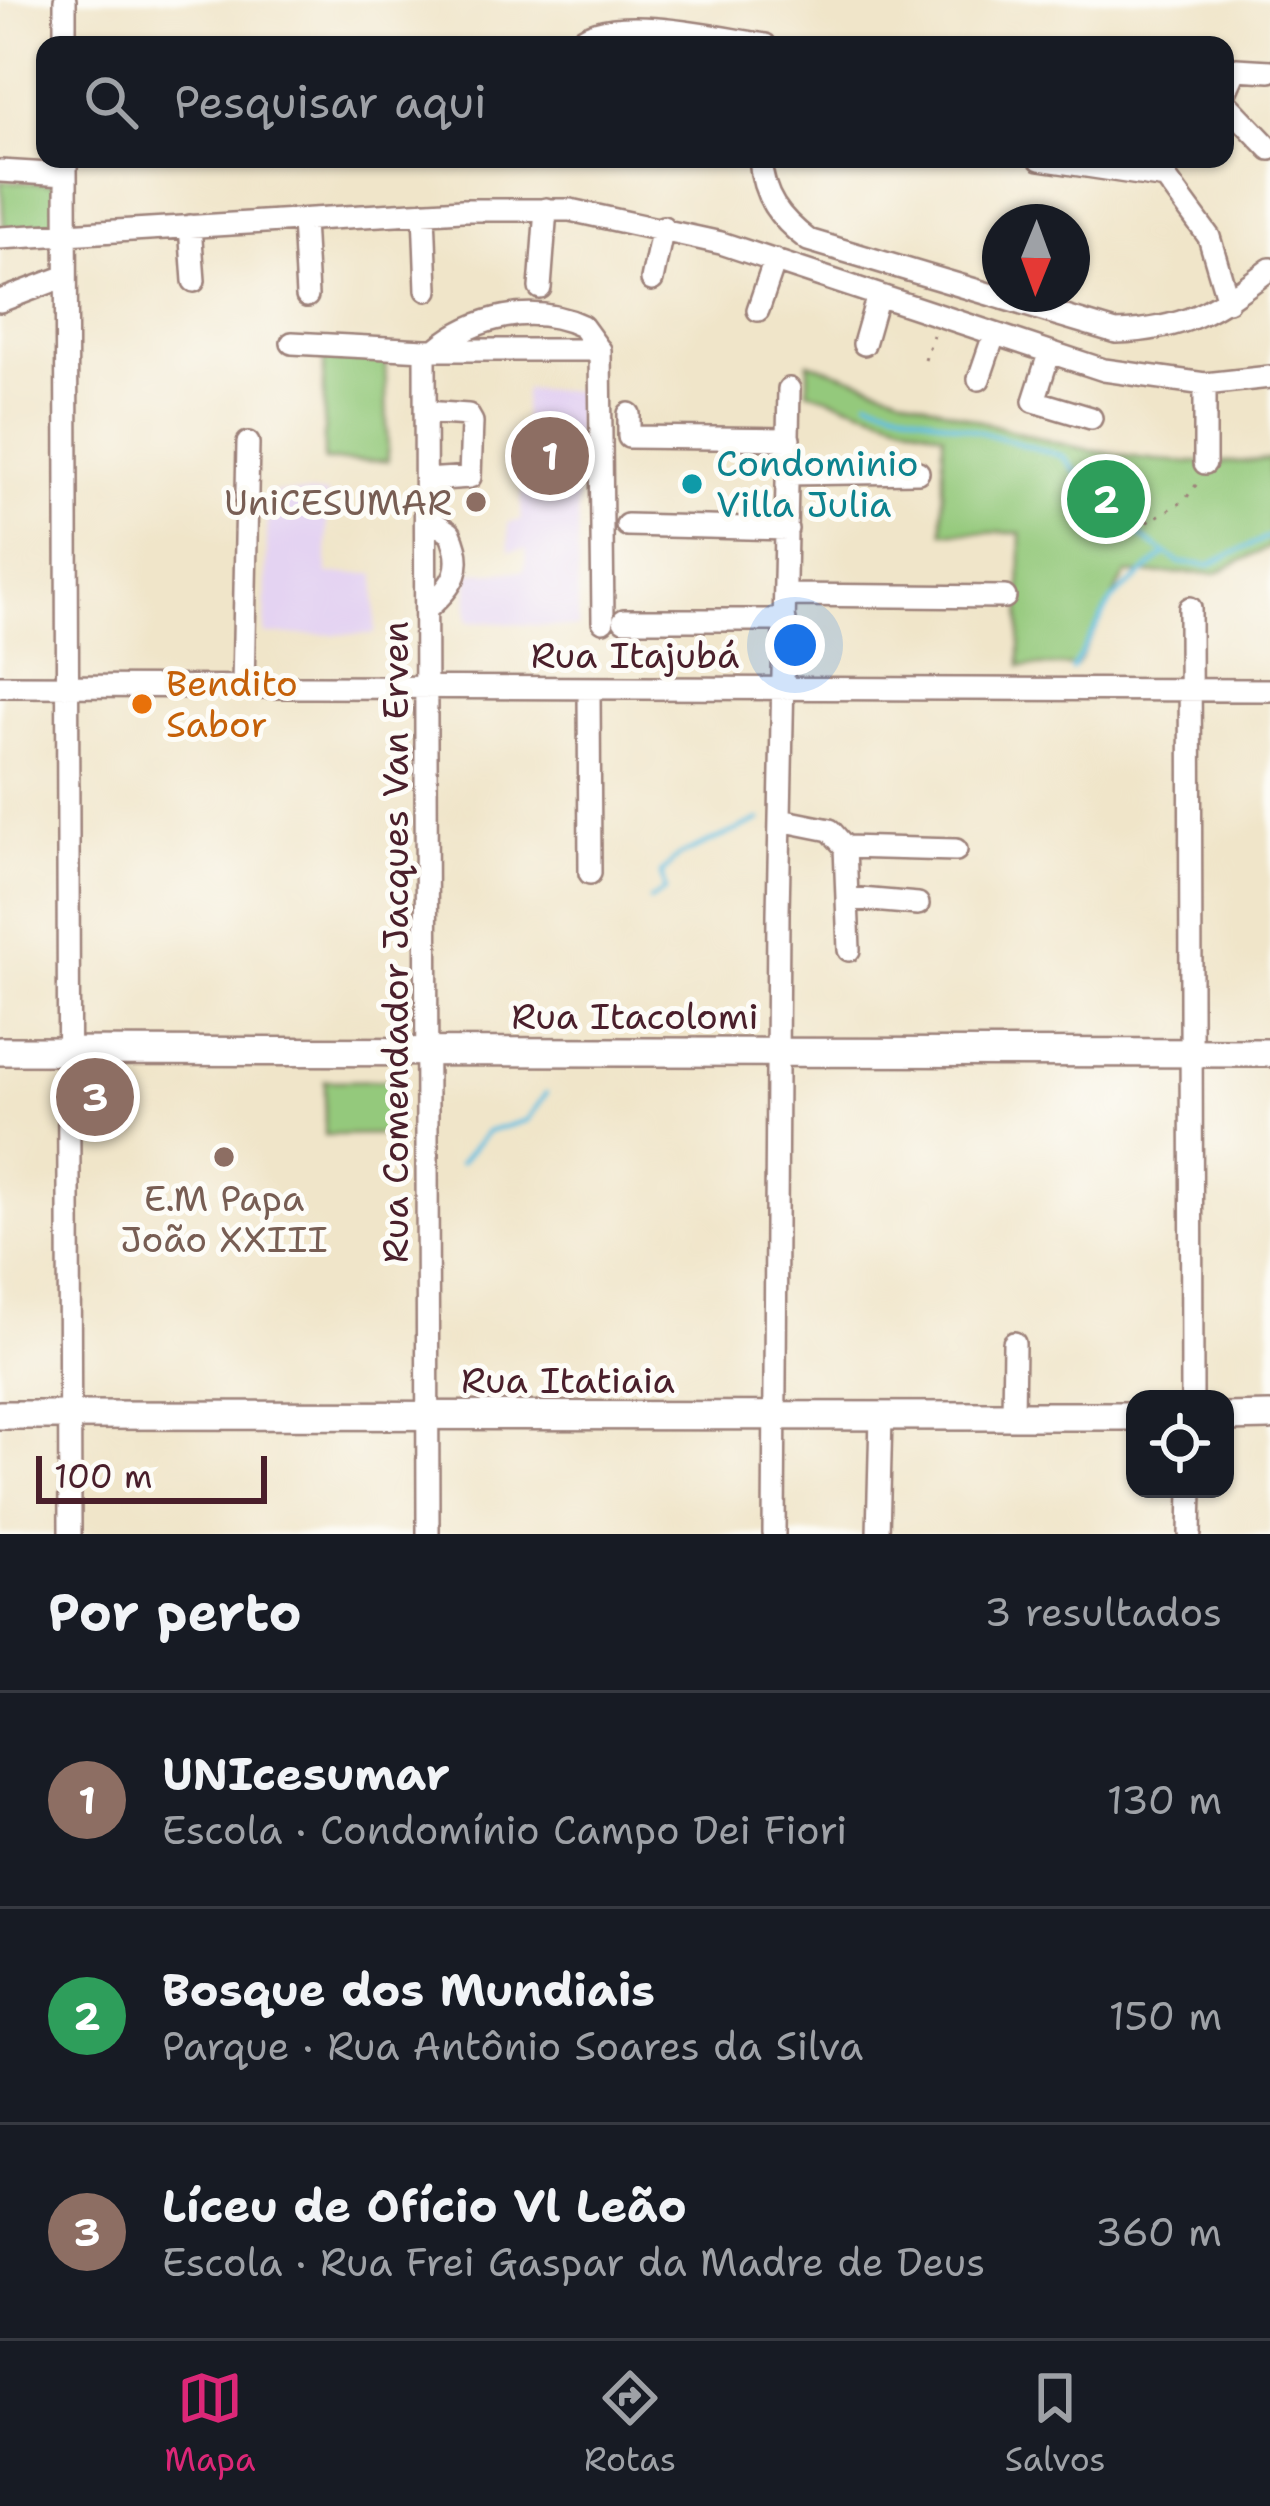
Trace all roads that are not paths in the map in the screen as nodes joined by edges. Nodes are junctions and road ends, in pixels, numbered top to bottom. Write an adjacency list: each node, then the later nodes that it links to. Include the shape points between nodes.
1 (65, 0): 2 (street)
2 (65, 36)
3 (583, 36): 4 (street)
4 (620, 36)
5 (1270, 71): 6 (street)
6 (1234, 74)
7 (1234, 108): 8 (street)
8 (1270, 149)
9 (44, 168): 14 (street)
10 (66, 168): 21 (street)
11 (760, 168): 33 (street, via 778,217 808,241 1116,332 1162,331)
12 (1100, 168): 15 (street)
13 (1159, 168): 15 (street)
14 (0, 170)
15 (1166, 178): 33 (street, via 1209,236)
16 (546, 209): 17 (street); 20 (street); 28 (street)
17 (424, 212): 18 (street); 29 (street)
18 (303, 220): 19 (street); 31 (street)
19 (190, 226): 21 (street); 27 (street)
20 (663, 227): 23 (street); 26 (street)
21 (66, 234): 22 (street); 24 (street)
22 (0, 238)
23 (775, 260): 30 (street); 34 (street)
24 (66, 276): 32 (street); 63 (street)
25 (1267, 276): 33 (street)
26 (652, 280)
27 (194, 281)
28 (540, 288)
29 (427, 290)
30 (878, 295): 35 (street); 37 (street)
31 (307, 296)
32 (0, 301)
33 (1228, 301)
34 (758, 310)
35 (994, 335): 40 (street); 42 (street)
36 (292, 343): 39 (street)
37 (864, 344)
38 (598, 349): 39 (street); 39 (street, via 582,326 531,315 478,323); 61 (street, via 614,621)
39 (430, 350): 45 (street, Rua Comendador Jacques Van Erven)
40 (1049, 354): 43 (street, via 1131,376); 47 (street, via 1034,401)
41 (1270, 377): 43 (street)
42 (979, 379)
43 (1205, 384): 50 (street)
44 (790, 389): 48 (street)
45 (425, 412): 53 (street, Rua Comendador Jacques Van Erven); 53 (street, via 468,415 472,422 470,477)
46 (629, 414): 48 (street, via 629,437)
47 (1091, 418)
48 (789, 439): 52 (street)
49 (248, 443): 64 (street)
50 (1205, 463)
51 (918, 472): 52 (street)
52 (788, 474): 56 (street)
53 (426, 480): 54 (street, Rua Comendador Jacques Van Erven)
54 (427, 518): 59 (street, Rua Comendador Jacques Van Erven); 59 (street, via 450,533 459,568)
55 (627, 525): 56 (street)
56 (787, 529): 57 (street)
57 (785, 595): 58 (street); 61 (street)
58 (1005, 597)
59 (428, 608): 65 (street, Rua Comendador Jacques Van Erven)
60 (1190, 608): 68 (street)
61 (785, 620): 67 (street)
62 (0, 686): 63 (street, Rua Itajubá)
63 (68, 687): 64 (street, Rua Itajubá); 78 (street)
64 (243, 687): 65 (street, Rua Itajubá)
65 (429, 688): 66 (street, Rua Itajubá); 79 (street, Rua Comendador Jacques Van Erven)
66 (589, 688): 67 (street, Rua Itajubá); 73 (street)
67 (783, 689): 68 (street, Rua Itajubá); 70 (street)
68 (1190, 690): 69 (street, Rua Itajubá); 81 (street)
69 (1270, 690)
70 (780, 820): 71 (street, via 830,830); 80 (street)
71 (845, 847): 72 (street); 74 (street)
72 (956, 850)
73 (590, 873)
74 (849, 898): 75 (street); 76 (street)
75 (918, 904)
76 (849, 950)
77 (0, 1052): 78 (main road, Rua Itacolomi)
78 (68, 1052): 79 (main road, Rua Itacolomi); 86 (street)
79 (428, 1052): 80 (main road, Rua Itacolomi); 87 (street, Rua Comendador Jacques Van Erven)
80 (778, 1052): 81 (main road, Rua Itacolomi); 88 (street)
81 (1190, 1052): 82 (main road, Rua Itacolomi); 84 (street)
82 (1270, 1053)
83 (1014, 1343): 89 (street)
84 (1192, 1390)
85 (0, 1415): 86 (main road, Rua Itatiaia)
86 (70, 1416): 87 (main road, Rua Itatiaia); 95 (street)
87 (428, 1416): 88 (main road, Rua Itatiaia); 96 (street, Rua Comendador Jacques Van Erven)
88 (774, 1416): 91 (main road, Rua Itatiaia); 97 (street)
89 (1013, 1416): 90 (main road, Rua Itatiaia); 91 (main road, Rua Itatiaia)
90 (1126, 1416)
91 (880, 1417): 98 (street)
92 (1234, 1417): 93 (main road)
93 (1270, 1417)
94 (1191, 1498): 99 (street)
95 (70, 1534)
96 (428, 1534)
97 (774, 1534)
98 (878, 1534)
99 (1190, 1534)

